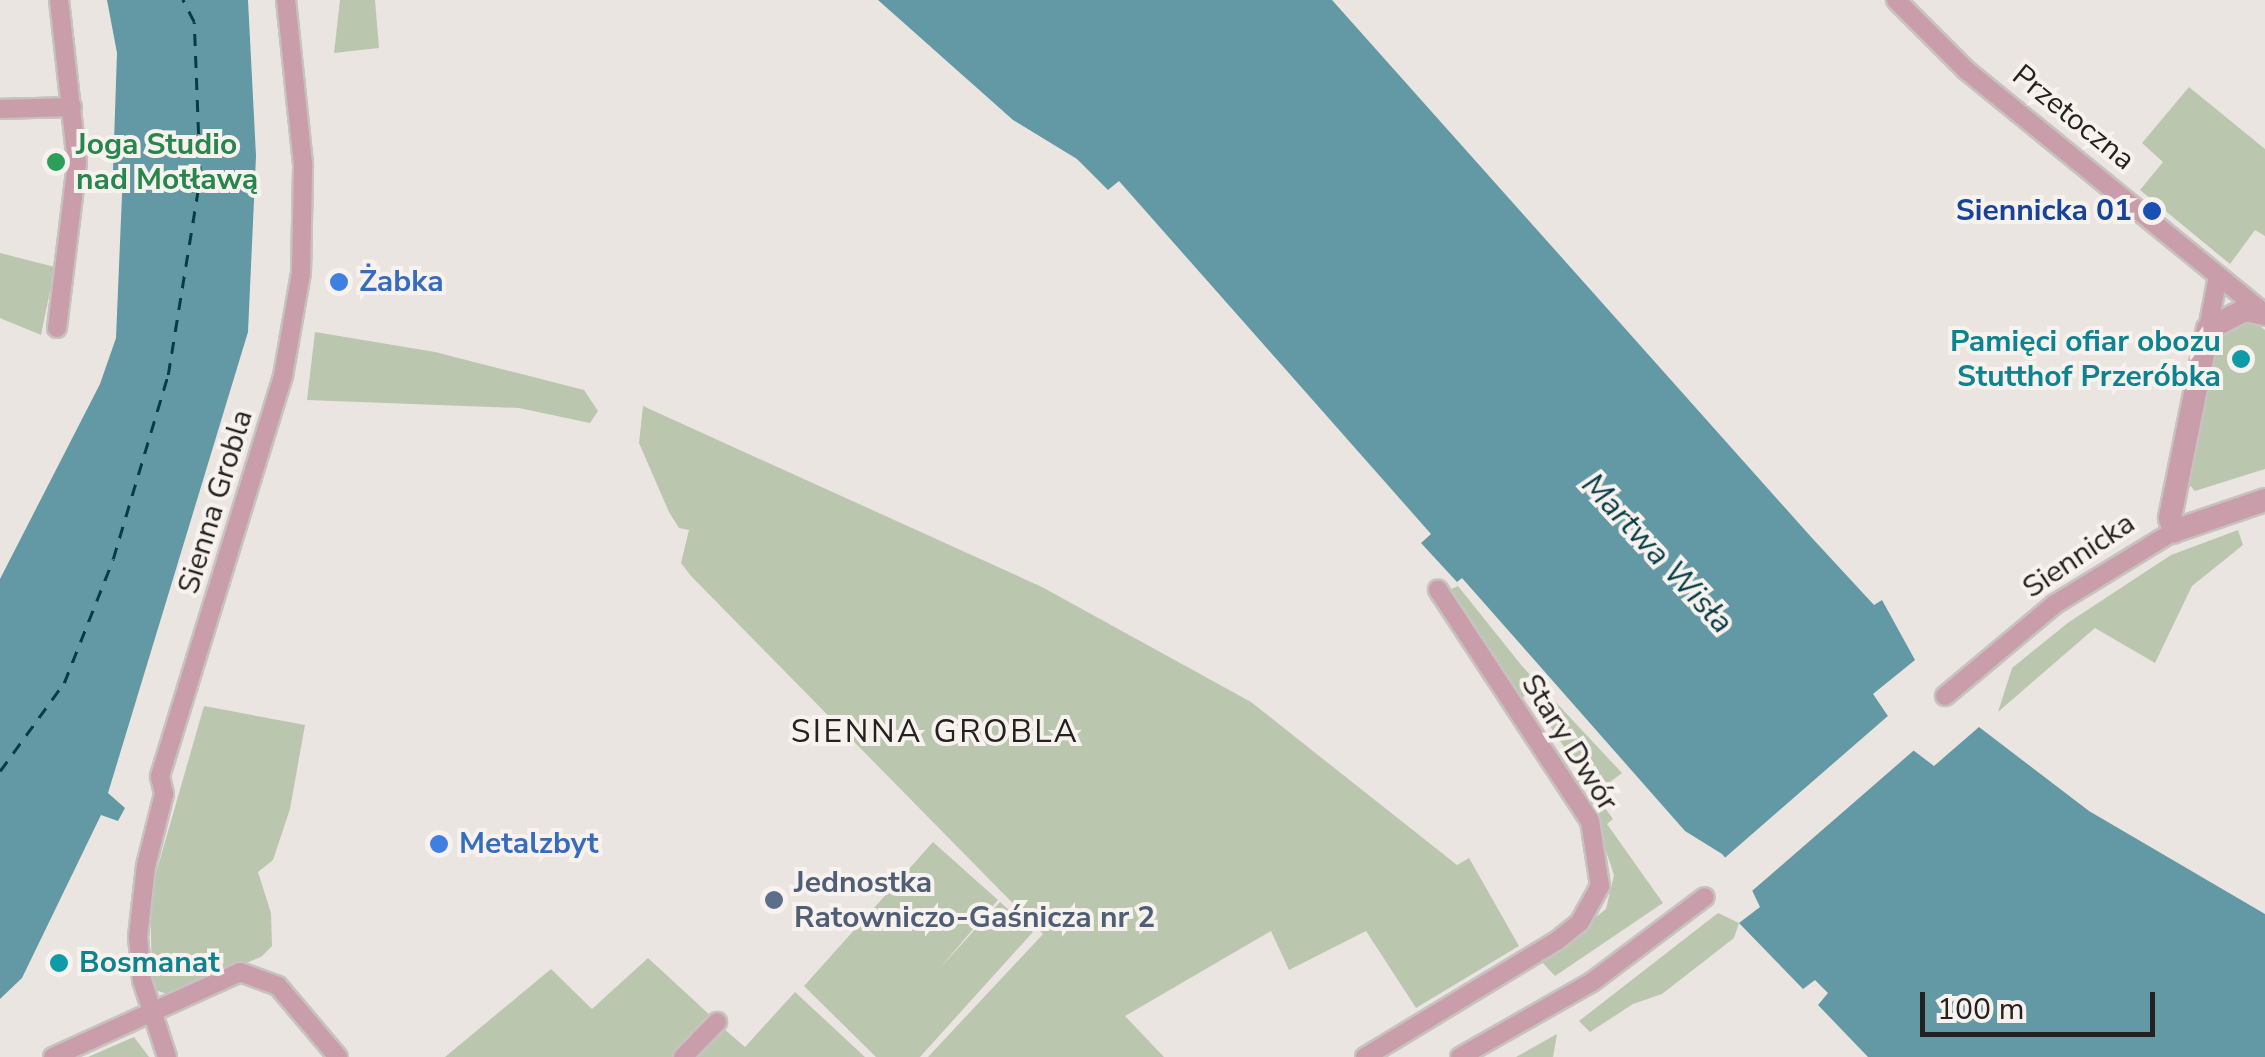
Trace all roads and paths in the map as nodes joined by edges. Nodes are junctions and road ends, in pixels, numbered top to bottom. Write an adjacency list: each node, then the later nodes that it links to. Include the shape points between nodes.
1 (59, 0): 4 (street)
2 (286, 0): 15 (street, Sienna Grobla, via 303,164 301,272 271,418 160,776 164,794 139,928)
3 (1896, 0): 6 (street, Przetoczna, via 1966,70)
4 (72, 107): 5 (street); 8 (street, via 75,219)
5 (0, 109)
6 (2218, 276): 7 (street, Przetoczna); 9 (street)
7 (2262, 311): 9 (street, Przetoczna)
8 (57, 328)
9 (2208, 329): 11 (street, via 2169,506)
10 (2265, 500): 11 (street, Siennicka)
11 (2174, 531): 13 (street, Siennicka, via 2055,604)
12 (1438, 590): 21 (street, Stary Dwór, via 1590,821 1600,886 1580,922 1558,940)
13 (1945, 696)
14 (1705, 897): 22 (street, via 1567,996)
15 (151, 1012): 17 (street); 18 (street, Sienna Grobla); 19 (street, via 225,977 252,973 278,986)
16 (717, 1022): 20 (street)
17 (53, 1057)
18 (167, 1057)
19 (338, 1057)
20 (683, 1057)
21 (1365, 1057)
22 (1460, 1057)

